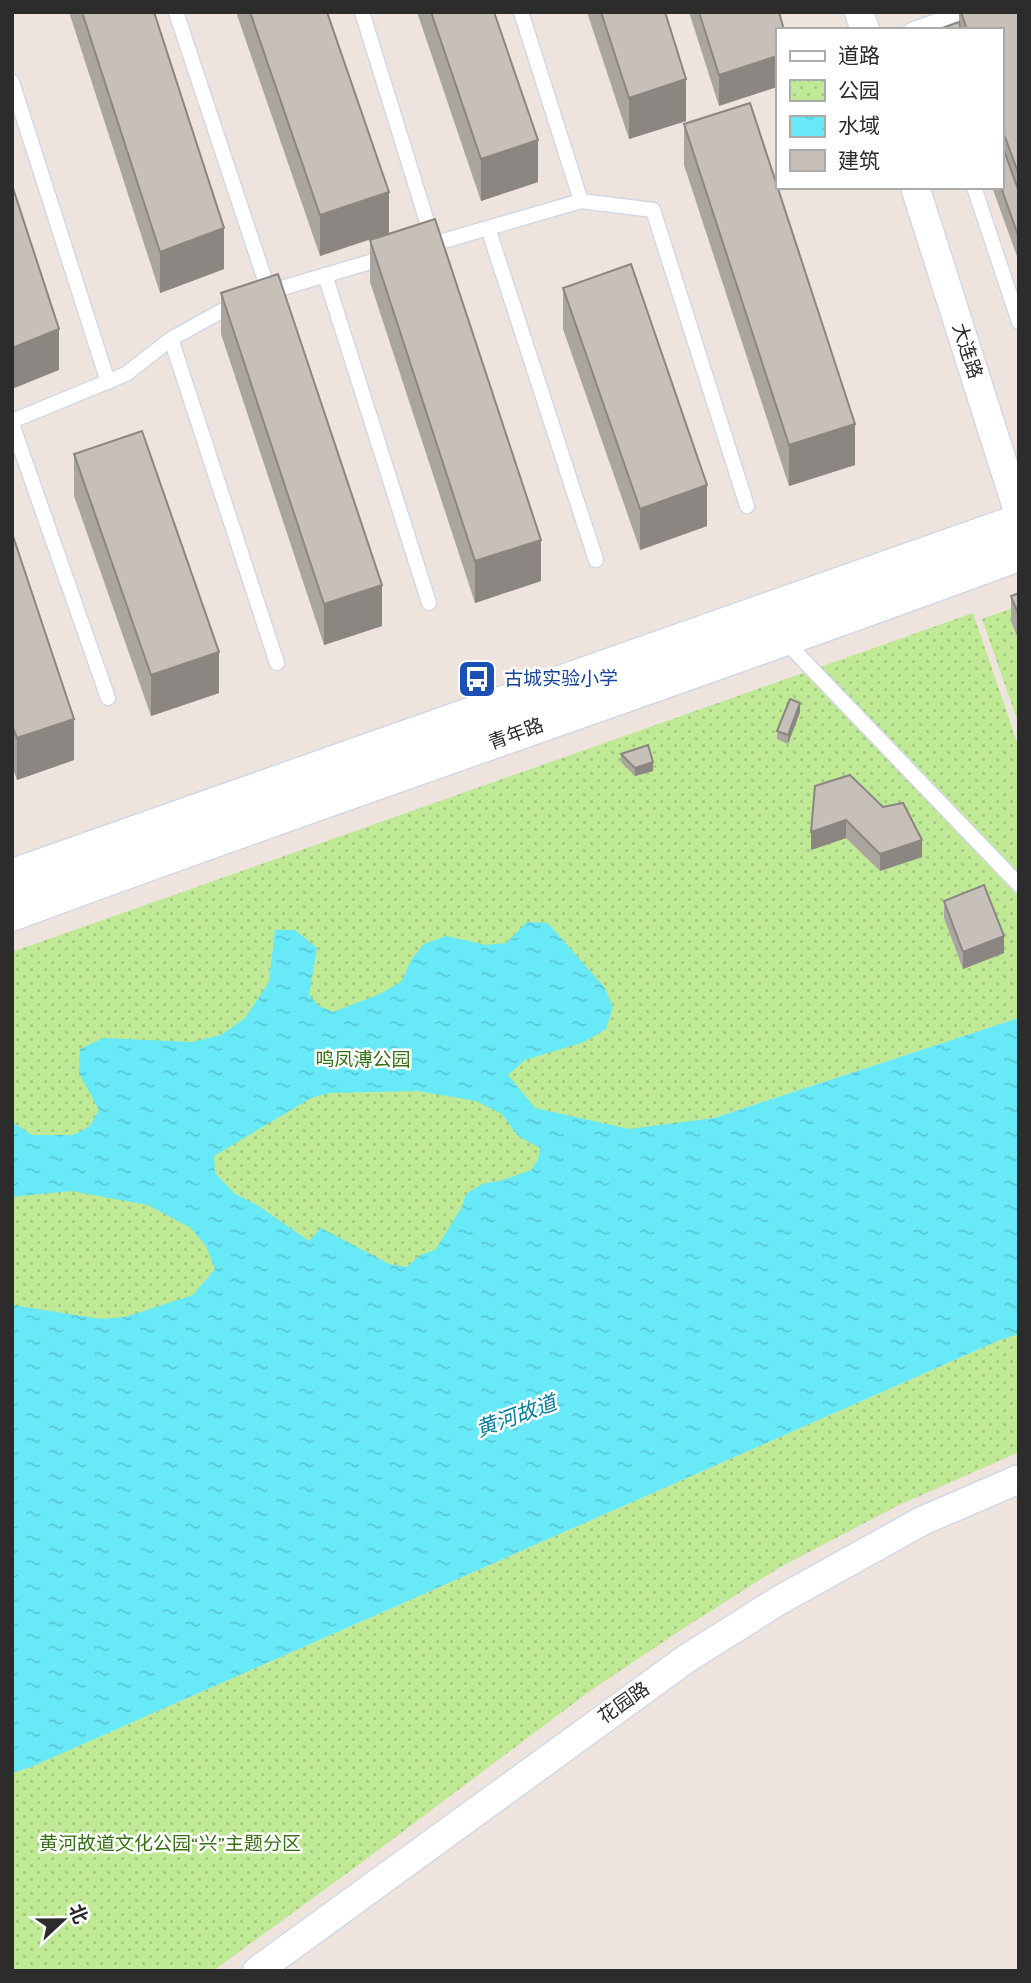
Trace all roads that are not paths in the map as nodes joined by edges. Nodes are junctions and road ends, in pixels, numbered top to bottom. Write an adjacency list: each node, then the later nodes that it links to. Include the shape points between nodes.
1 (176, 12): 13 (lane)
2 (362, 12): 11 (lane)
3 (521, 12): 9 (lane)
4 (962, 12): 5 (lane)
5 (920, 28)
6 (12, 82): 16 (lane)
7 (916, 189): 19 (street, 大连路)
8 (975, 189): 14 (lane)
9 (581, 201): 10 (lane); 18 (lane, via 653,210)
10 (488, 228): 11 (lane); 22 (lane)
11 (434, 243): 12 (lane)
12 (325, 275): 13 (lane); 23 (lane)
13 (269, 292): 15 (lane, via 243,299)
14 (1019, 321)
15 (171, 339): 16 (lane, via 126,374); 25 (lane)
16 (108, 382): 17 (lane)
17 (12, 423): 26 (lane)
18 (747, 506)
19 (1019, 514)
20 (1019, 522): 27 (street, 青年路)
21 (1019, 553): 24 (street, 青年路)
22 (596, 560)
23 (429, 603)
24 (784, 640): 28 (lane); 29 (street, 青年路)
25 (277, 663)
26 (108, 698)
27 (12, 877)
28 (1019, 885)
29 (12, 913)
30 (1019, 1479): 31 (street, 花园路, via 922,1521 778,1601 686,1659)
31 (257, 1971)

